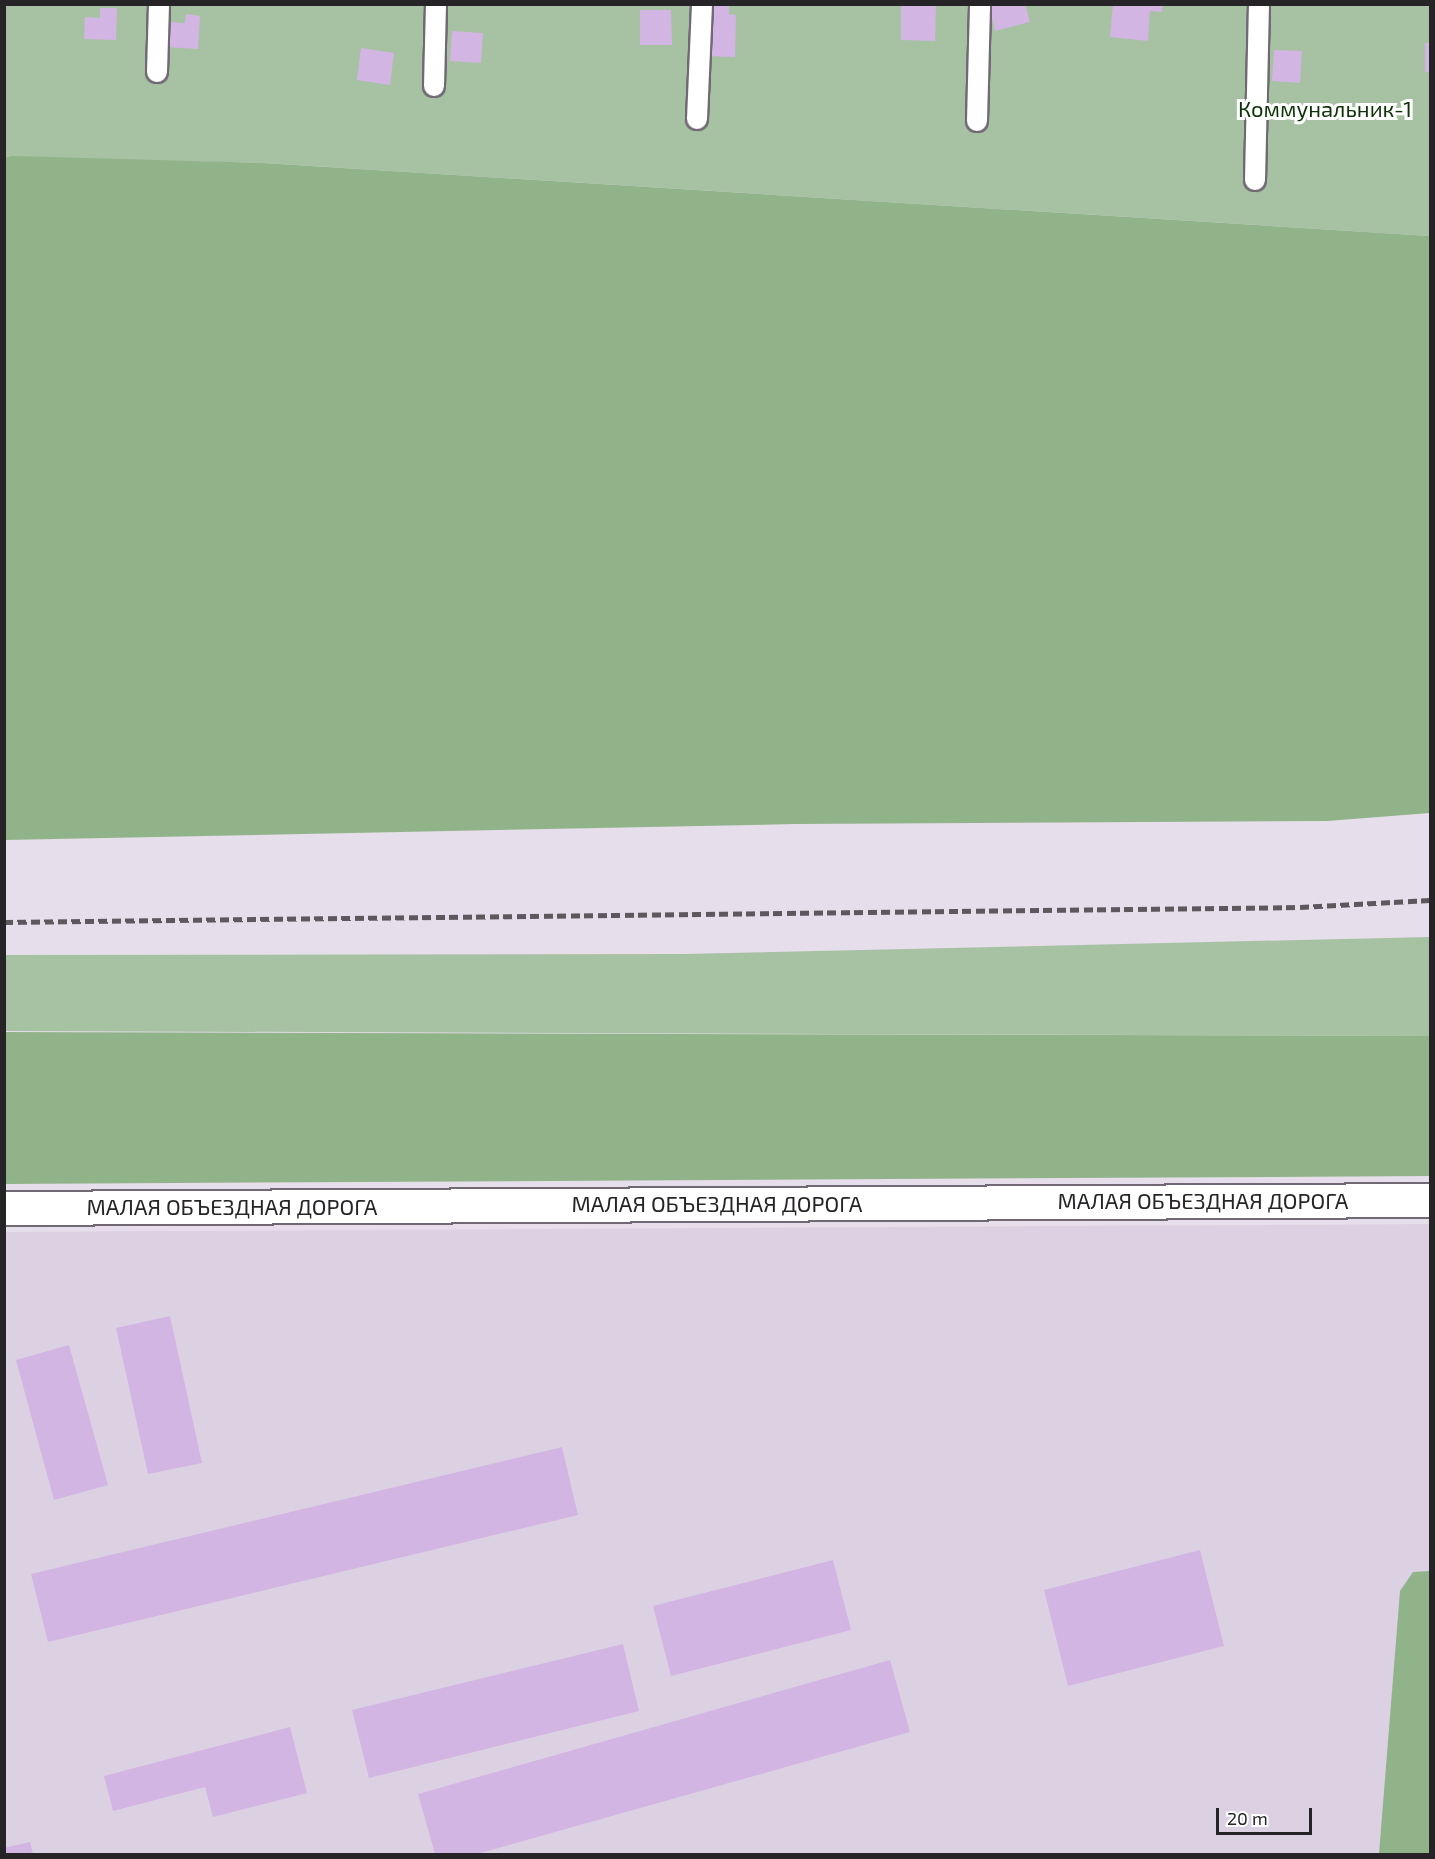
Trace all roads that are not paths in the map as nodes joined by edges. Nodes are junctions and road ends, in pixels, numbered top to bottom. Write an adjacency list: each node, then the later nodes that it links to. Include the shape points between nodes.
1 (159, 4): 6 (lane)
2 (436, 4): 7 (lane)
3 (702, 4): 8 (lane)
4 (980, 4): 9 (lane)
5 (1259, 4): 10 (lane)
6 (157, 72)
7 (434, 86)
8 (697, 119)
9 (977, 121)
10 (1255, 180)
11 (1431, 1200): 12 (street, МАЛАЯ ОБЪЕЗДНАЯ ДОРОГА)
12 (4, 1208)

